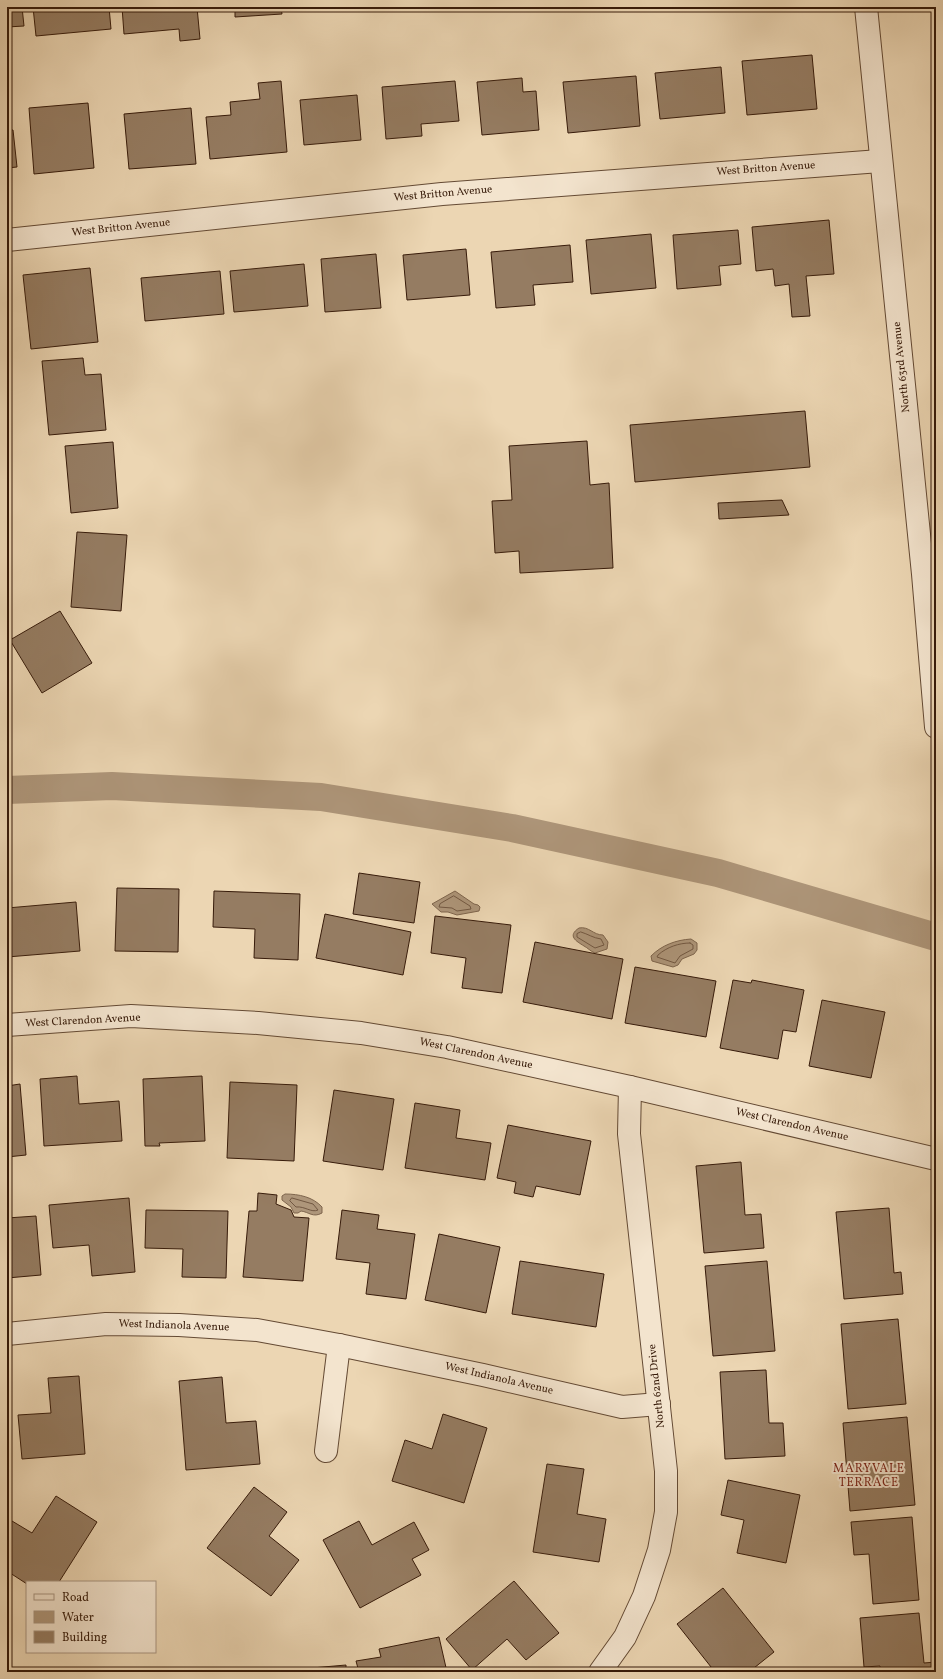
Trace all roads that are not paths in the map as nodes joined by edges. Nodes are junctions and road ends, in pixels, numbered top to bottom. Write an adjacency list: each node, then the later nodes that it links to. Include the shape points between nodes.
1 (866, 7): 2 (street, North 63rd Avenue)
2 (880, 161): 3 (street, West Britton Avenue, via 442,194); 4 (street, North 63rd Avenue)
3 (7, 240)
4 (929, 574): 5 (street, North 63rd Avenue)
5 (936, 727)
6 (7, 1025): 7 (street, West Clarendon Avenue, via 131,1016 361,1033 447,1047)
7 (630, 1087): 8 (street, West Clarendon Avenue); 11 (street, North 62nd Drive, via 629,1134)
8 (936, 1159)
9 (7, 1334): 10 (street, West Indianola Avenue, via 106,1324 179,1324 257,1330)
10 (339, 1345): 11 (street, West Indianola Avenue, via 622,1407); 12 (street)
11 (659, 1404): 13 (street, North 62nd Drive, via 666,1471 666,1512 659,1550 644,1596 628,1630)
12 (326, 1451)
13 (600, 1672)

